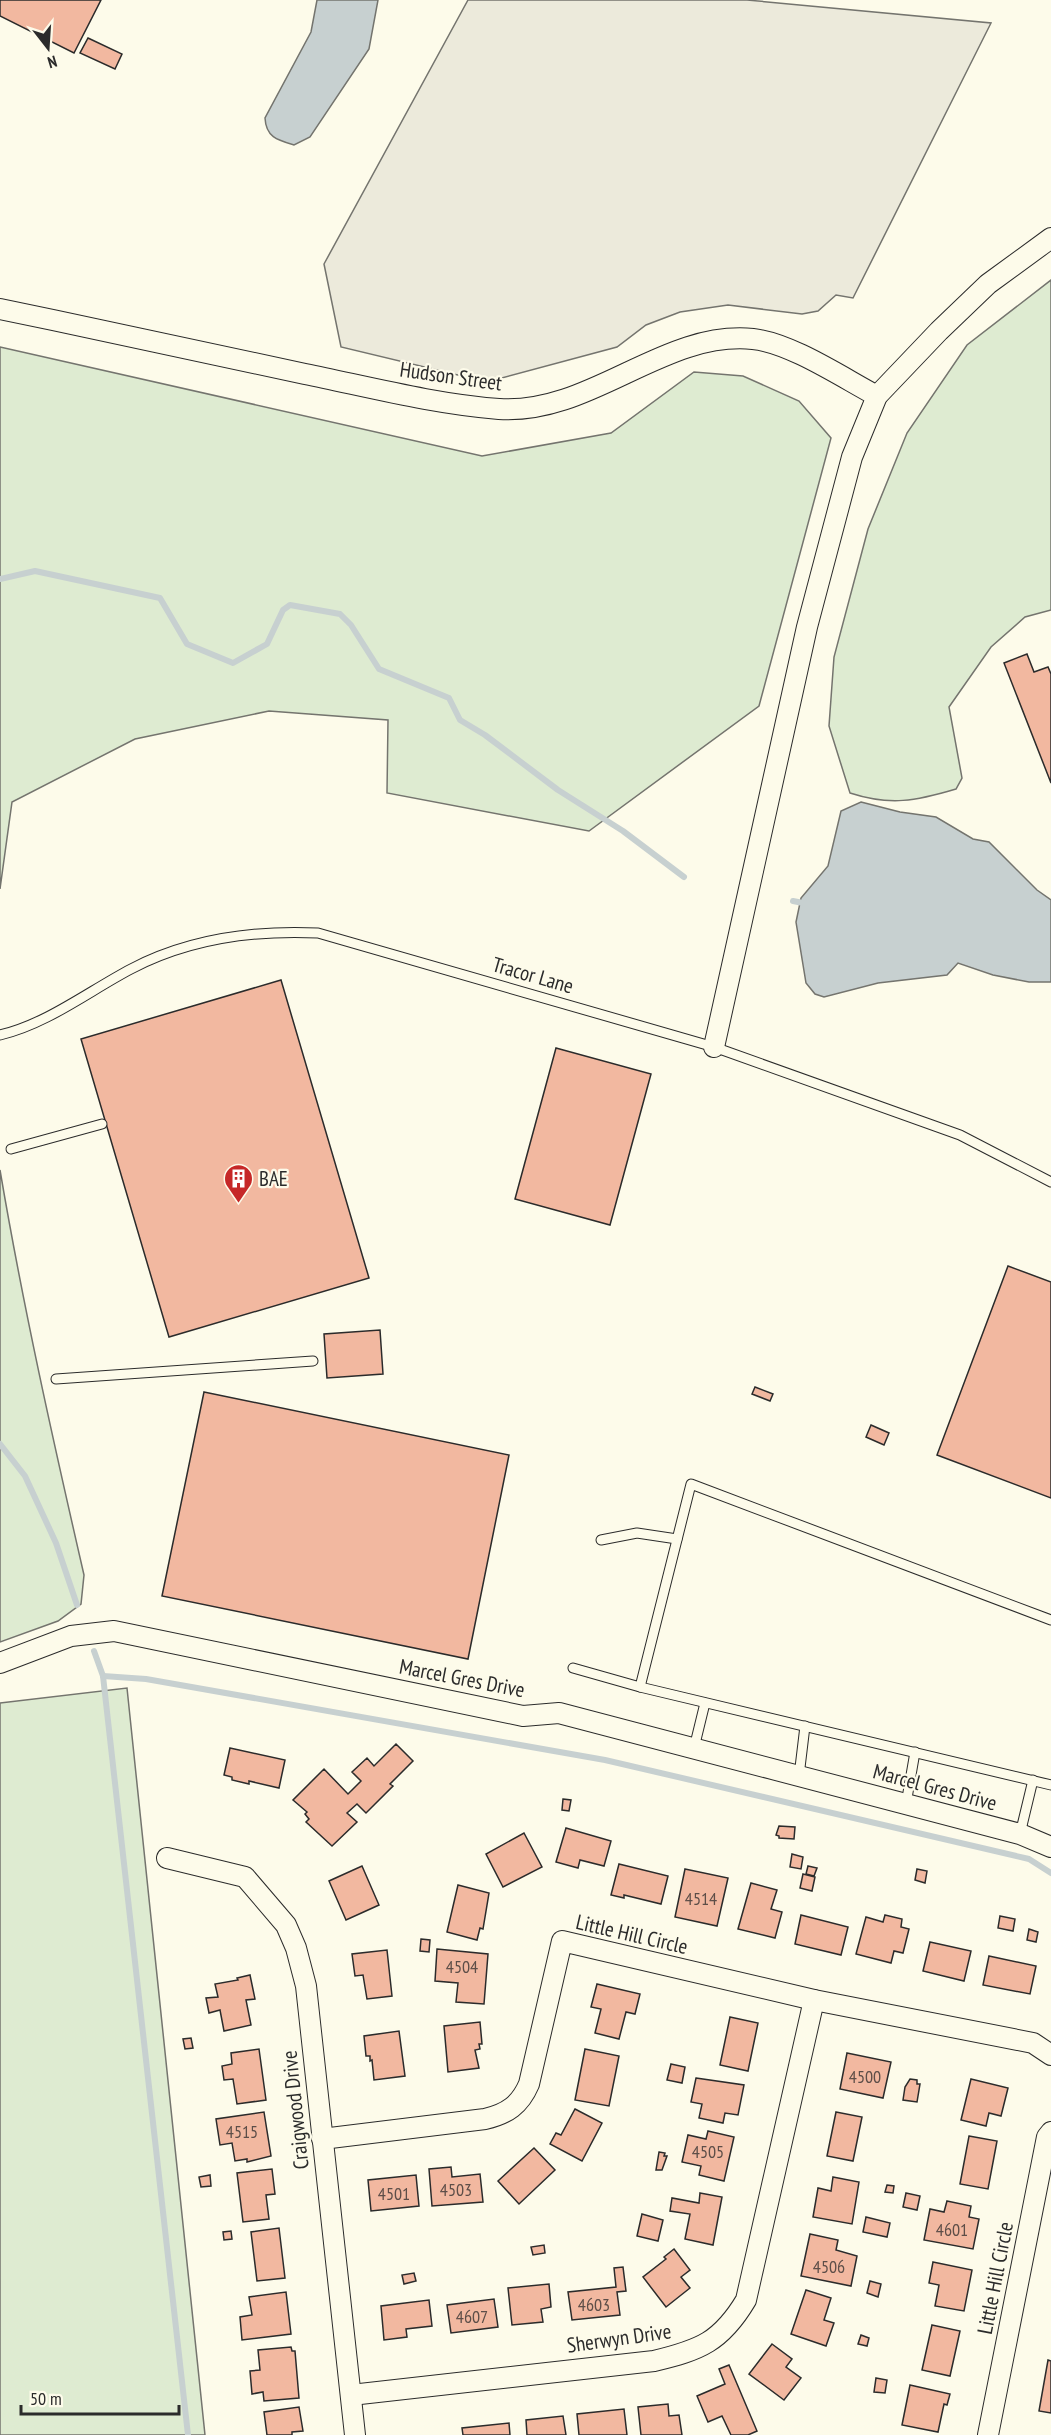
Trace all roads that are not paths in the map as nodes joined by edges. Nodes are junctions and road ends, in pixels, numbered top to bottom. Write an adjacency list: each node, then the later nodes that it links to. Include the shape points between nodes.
1 (1051, 238): 3 (street, via 980,292)
2 (0, 309): 3 (street, Hudson Street, via 424,398 501,409 539,406 582,394 680,350 713,340 754,339 800,354)
3 (877, 396): 5 (street, via 852,457 807,627)
4 (0, 1035): 5 (lane, Tracor Lane, via 36,1021 176,950 250,933 288,931 339,938)
5 (714, 1047): 8 (lane, Tracor Lane, via 960,1135)
6 (102, 1124): 7 (lane)
7 (11, 1149)
8 (1051, 1182)
9 (313, 1361): 10 (lane)
10 (57, 1378)
11 (677, 1539): 12 (lane, via 637,1533); 13 (lane, via 691,1484); 16 (lane)
12 (601, 1540)
13 (1051, 1620)
14 (0, 1663): 19 (street, Marcel Gres Drive, via 71,1636 114,1631 523,1716 559,1713)
15 (573, 1668): 16 (lane)
16 (640, 1687): 17 (lane)
17 (705, 1703): 18 (lane); 19 (lane)
18 (805, 1726): 20 (lane); 21 (lane)
19 (694, 1748): 21 (street, Marcel Gres Drive)
20 (915, 1752): 22 (lane); 24 (lane)
21 (799, 1776): 24 (street, Marcel Gres Drive)
22 (1033, 1780): 23 (lane); 25 (lane)
23 (1051, 1785)
24 (906, 1804): 25 (street, Marcel Gres Drive)
25 (1020, 1834): 26 (street, Marcel Gres Drive)
26 (1051, 1846)
27 (167, 1858): 31 (street, Craigwood Drive, via 245,1877 286,1925 306,1986)
28 (814, 2000): 29 (street, Little Hill Circle, via 1033,2043); 31 (street, Little Hill Circle, via 562,1941 529,2084 524,2097 513,2108 485,2119); 32 (street, Sherwyn Drive, via 746,2300 733,2322 713,2341 654,2361)
29 (1051, 2055)
30 (1051, 2132): 34 (street, Little Hill Circle)
31 (322, 2139): 32 (street, Craigwood Drive)
32 (351, 2395): 33 (street, Craigwood Drive)
33 (355, 2435)
34 (988, 2435)

